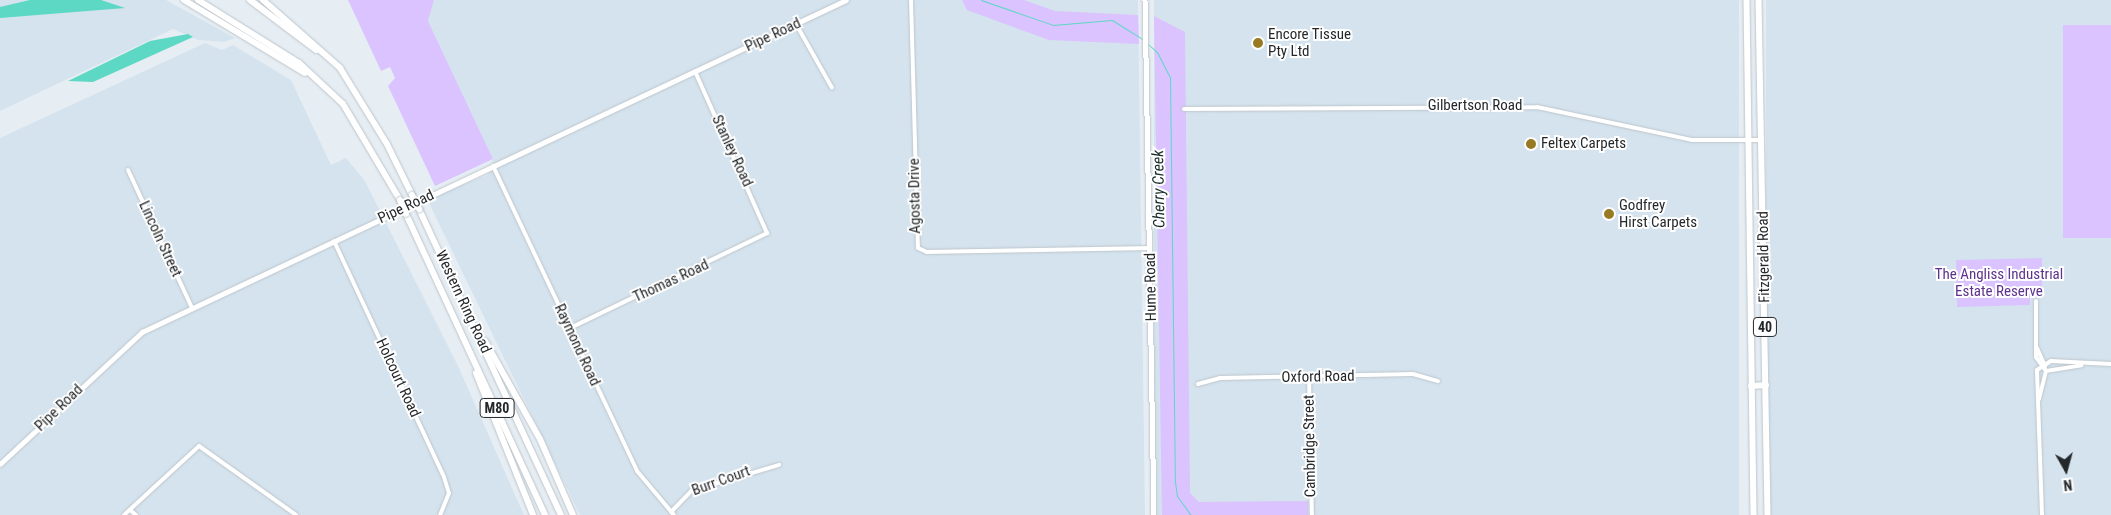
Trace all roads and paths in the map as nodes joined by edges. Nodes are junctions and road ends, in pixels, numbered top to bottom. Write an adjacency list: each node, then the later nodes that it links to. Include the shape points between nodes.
1 (184, 0): 14 (highway, via 296,66)
2 (198, 0): 14 (highway, via 299,63)
3 (250, 0): 13 (highway, via 305,40)
4 (263, 0): 13 (highway, via 324,52)
5 (846, 0): 10 (street, Pipe Road)
6 (911, 0): 22 (street, Agosta Drive, via 918,248 927,252)
7 (1145, 0): 22 (street, Hume Road)
8 (1746, 0): 17 (main road, Fitzgerald Road / 40)
9 (1759, 0): 16 (main road, Fitzgerald Road / 40)
10 (796, 24): 11 (street, Pipe Road); 12 (street)
11 (695, 71): 18 (street, Pipe Road); 20 (street, Stanley Road)
12 (832, 88)
13 (356, 94): 25 (highway, Western Ring Road / M80, bridge, via 412,195)
14 (343, 104): 27 (highway, Western Ring Road / M80, bridge, via 400,200)
15 (1184, 109): 17 (street, Gilbertson Road, via 1537,107 1692,140)
16 (1762, 140): 17 (street, Gilbertson Road); 37 (main road, Fitzgerald Road / 40)
17 (1749, 141): 38 (main road, Fitzgerald Road / 40)
18 (493, 166): 21 (street, Pipe Road); 26 (street, Raymond Road)
19 (128, 170): 24 (street, Lincoln Street)
20 (768, 230): 26 (street, Thomas Road, via 764,237)
21 (334, 241): 24 (street, Pipe Road); 47 (street, Holcourt Road, via 444,477 449,493)
22 (1150, 248): 52 (street, Hume Road)
23 (2036, 301): 28 (street)
24 (192, 308): 40 (street, Pipe Road, via 135,337)
25 (468, 313): 50 (highway, Western Ring Road / M80); 51 (highway, via 534,426)
26 (570, 328): 43 (street, Raymond Road, via 637,471)
27 (461, 335): 48 (highway); 49 (highway, Western Ring Road / M80)
28 (2037, 348): 29 (street); 32 (street)
29 (2045, 363): 30 (street); 32 (street); 33 (street)
30 (2086, 364): 31 (street); 33 (street)
31 (2111, 364)
32 (2040, 367): 33 (street); 39 (street, via 2036,377)
33 (2046, 371): 39 (street)
34 (1309, 377): 35 (street, Oxford Road, via 1413,374); 36 (street, Oxford Road, via 1220,378); 53 (street, Cambridge Street)
35 (1438, 381)
36 (1198, 384)
37 (1766, 385): 38 (main road); 55 (main road, Fitzgerald Road / 40)
38 (1751, 386): 54 (main road, Fitzgerald Road / 40)
39 (2039, 401): 56 (street)
40 (0, 464)
41 (779, 465): 43 (street, Burr Court, via 691,491)
42 (130, 510): 44 (street); 45 (street); 46 (street, via 199,446)
43 (672, 514)
44 (124, 515)
45 (136, 515)
46 (296, 515)
47 (440, 515)
48 (533, 515)
49 (545, 515)
50 (560, 515)
51 (573, 515)
52 (1154, 515)
53 (1312, 515)
54 (1754, 515)
55 (1768, 515)
56 (2042, 515)

